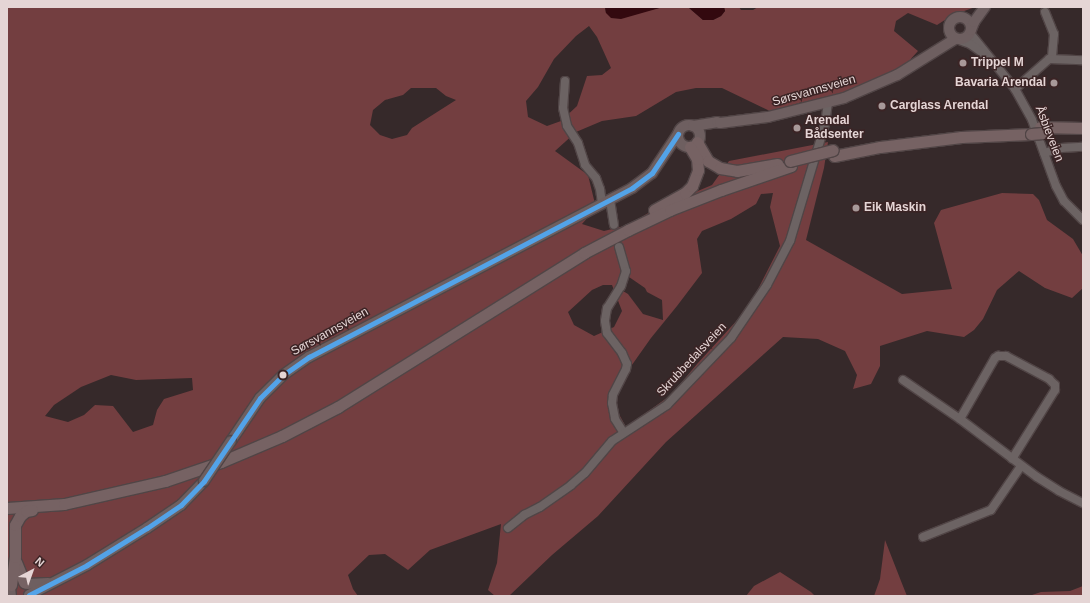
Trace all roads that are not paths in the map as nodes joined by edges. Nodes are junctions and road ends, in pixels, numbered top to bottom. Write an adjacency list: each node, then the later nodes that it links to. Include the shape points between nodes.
1 (982, 7): 4 (main road)
2 (985, 7): 6 (main road)
3 (1045, 9): 10 (street, via 1054,34)
4 (960, 17): 5 (main road, via 951,21); 6 (main road, via 967,20)
5 (948, 28): 7 (main road); 8 (main road, Sørsvannsveien, via 946,35)
6 (970, 32): 7 (main road, via 965,38); 9 (street, Åsbieveien)
7 (957, 40): 8 (main road, Sørsvannsveien); 9 (street, Åsbieveien, via 970,44)
8 (929, 54): 14 (main road, Sørsvannsveien, via 888,80)
9 (990, 58): 13 (street, Åsbieveien)
10 (1052, 58): 11 (street); 13 (street, via 1044,62)
11 (1083, 60)
12 (565, 81): 26 (street, via 563,108 567,126 578,143 585,165 596,178)
13 (1015, 89): 23 (street, Åsbieveien, via 1032,120)
14 (828, 103): 15 (main road, Sørsvannsveien, via 768,117); 33 (street, Skrubbedalsveien, via 825,124 790,241 767,285 731,338 667,405)
15 (720, 123): 16 (main road, Sørsvannsveien); 21 (main road, Sørsvannsveien, via 708,129)
16 (693, 126): 20 (main road, via 684,127); 21 (main road, via 698,131)
17 (1083, 128): 18 (highway)
18 (1042, 130): 19 (highway); 25 (highway, bridge, via 956,132 882,141)
19 (1083, 133)
20 (678, 134): 21 (main road, via 679,141); 24 (main road, Sørsvannsveien)
21 (693, 143): 24 (main road, Sørsvannsveien); 25 (highway, via 708,161 720,168 737,171); 27 (highway, via 698,170 692,186 685,193)
22 (1083, 147): 23 (street, via 1061,148)
23 (1044, 153): 28 (street, Åsbieveien, via 1052,178 1064,201)
24 (665, 156): 26 (main road, Sørsvannsveien, via 648,177)
25 (790, 164): 27 (highway, via 722,183); 38 (highway, via 670,210 584,253 338,406 282,436 165,482)
26 (606, 202): 29 (street); 46 (main road, Sørsvannsveien, bridge, via 309,357 272,384 204,481 181,505 87,565)
27 (639, 218): 36 (highway, via 585,247 339,400 225,456 167,476 93,494 52,500)
28 (1083, 220)
29 (614, 225)
30 (619, 247): 33 (street, via 626,271 624,282 607,308 605,321 607,333 627,364 612,403 615,419)
31 (903, 380): 32 (street)
32 (960, 419): 34 (street); 34 (street, via 998,356 1006,356 1049,379 1055,385 1055,390)
33 (623, 432): 41 (street, Skrubbedalsveien, via 571,485)
34 (1012, 459): 35 (street)
35 (1021, 466): 37 (street); 42 (street, via 991,510)
36 (7, 502)
37 (1083, 503)
38 (64, 504): 39 (highway); 43 (highway, via 26,511 15,526)
39 (7, 508)
40 (7, 524): 43 (highway)
41 (508, 528)
42 (923, 537)
43 (14, 539): 44 (highway)
44 (15, 558): 45 (highway); 47 (highway)
45 (25, 583): 46 (main road, Sørsvannsveien); 47 (main road, Sørsvannsveien, via 18,581); 48 (main road, via 30,589)
46 (50, 583): 48 (main road, Sørsvannsveien)
47 (10, 590)
48 (29, 596)

